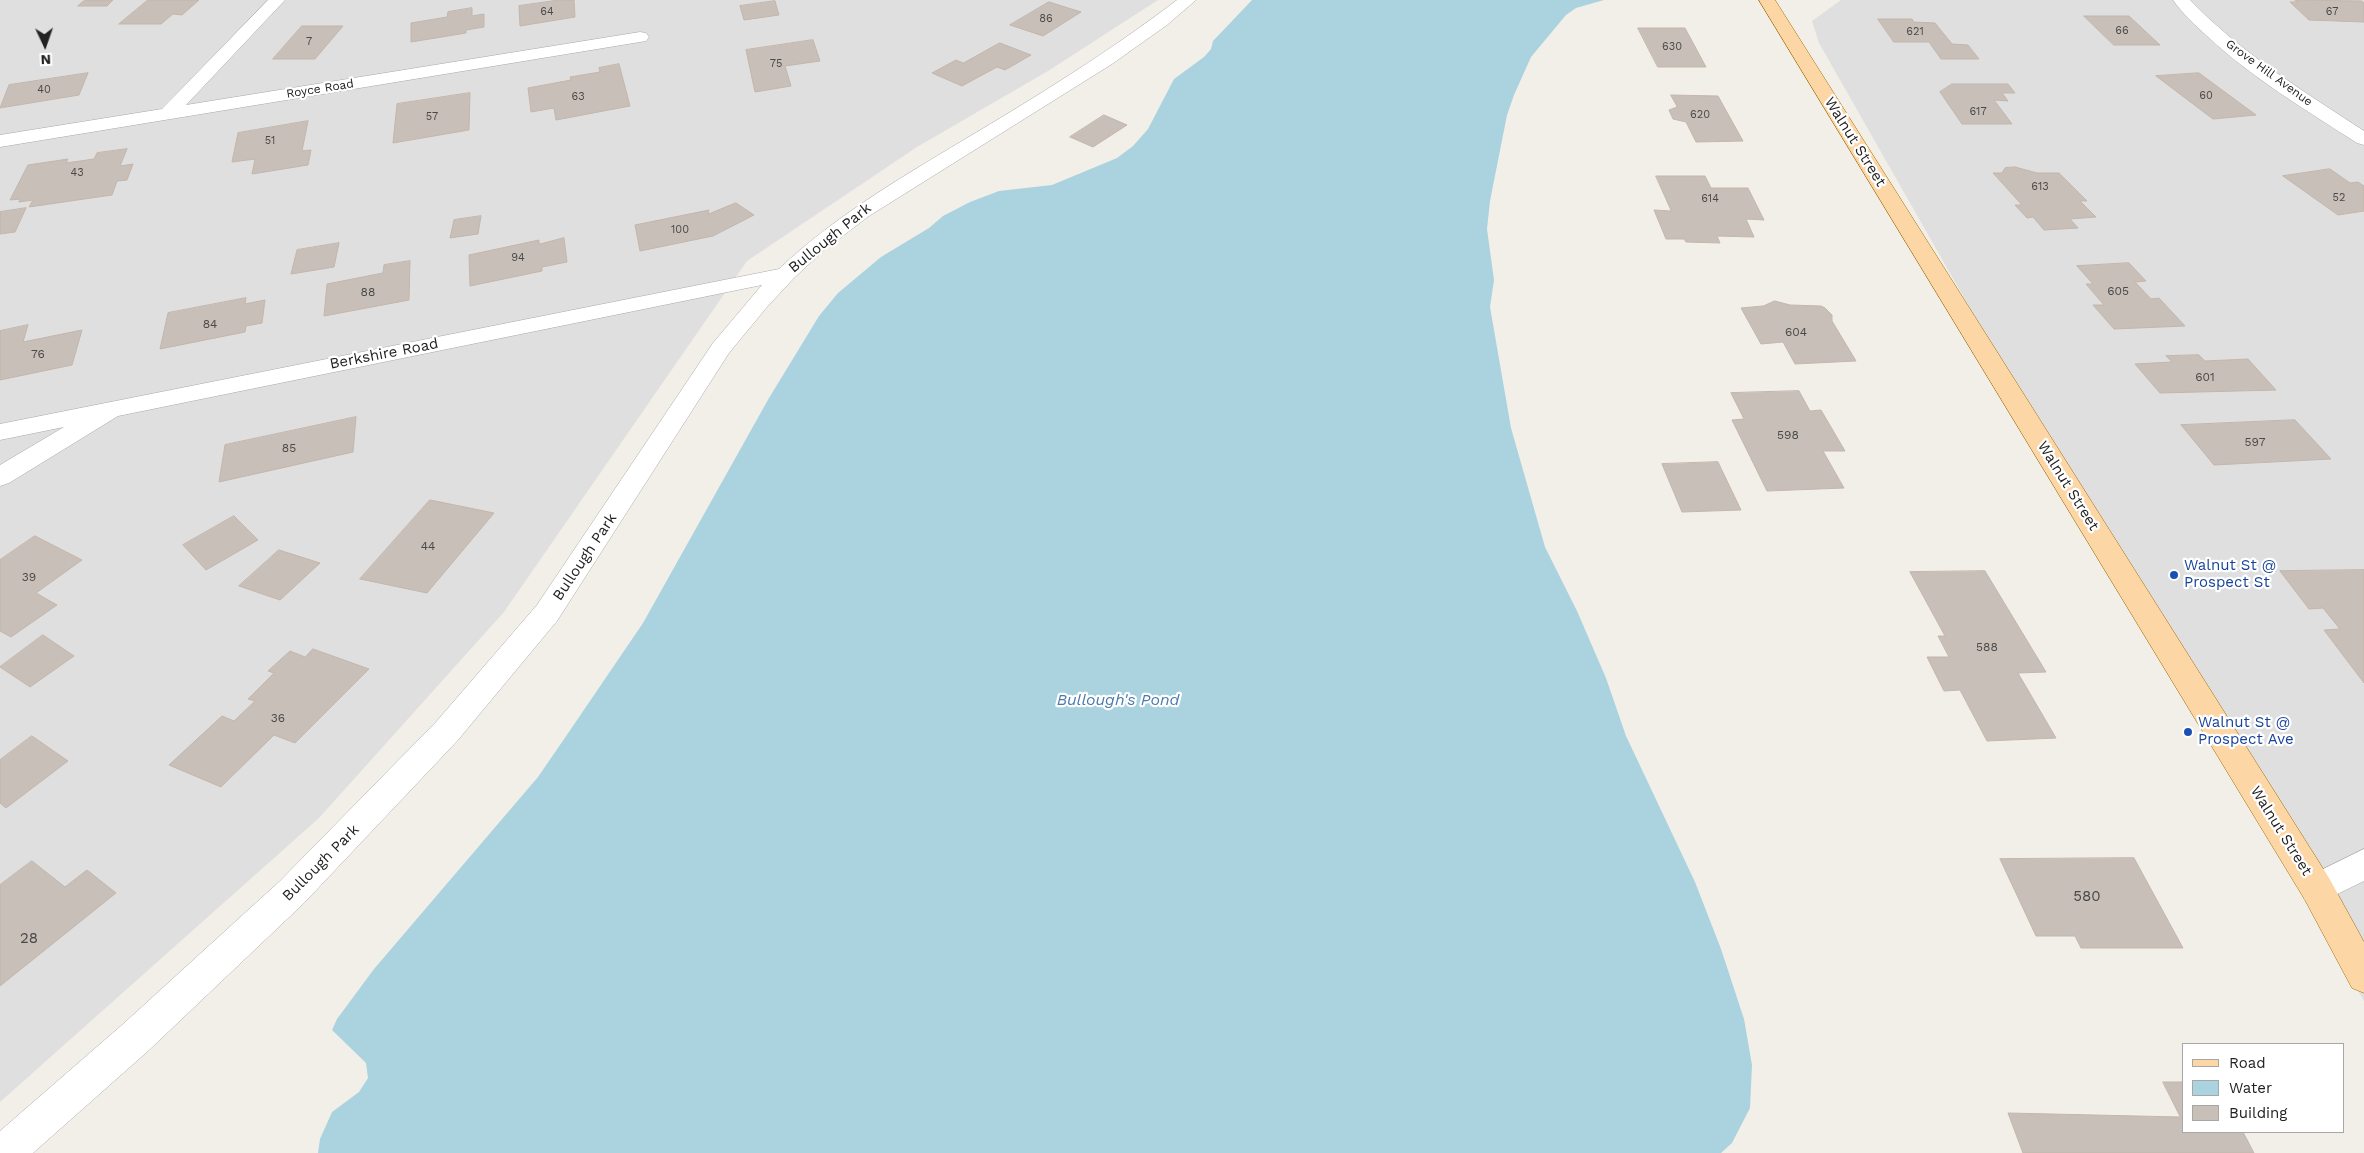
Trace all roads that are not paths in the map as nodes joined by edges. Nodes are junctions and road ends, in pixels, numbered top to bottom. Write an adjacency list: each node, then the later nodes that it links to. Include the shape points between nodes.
1 (277, 0): 6 (street)
2 (1188, 0): 9 (street, Bullough Park, via 1057,92 862,211)
3 (1767, 0): 14 (main road, Walnut Street)
4 (2181, 0): 7 (street, Grove Hill Avenue, via 2240,54)
5 (640, 37): 6 (street, Royce Road)
6 (169, 112): 8 (street, Royce Road)
7 (2364, 139)
8 (0, 141)
9 (785, 274): 10 (street, Berkshire Road); 16 (street, Bullough Park, via 721,348 548,613 447,731 292,892 135,1038)
10 (111, 408): 11 (street); 12 (street, Berkshire Road)
11 (0, 432)
12 (0, 477)
13 (2364, 864): 14 (street)
14 (2317, 889): 15 (main road, Walnut Street)
15 (2364, 976)
16 (4, 1153)

